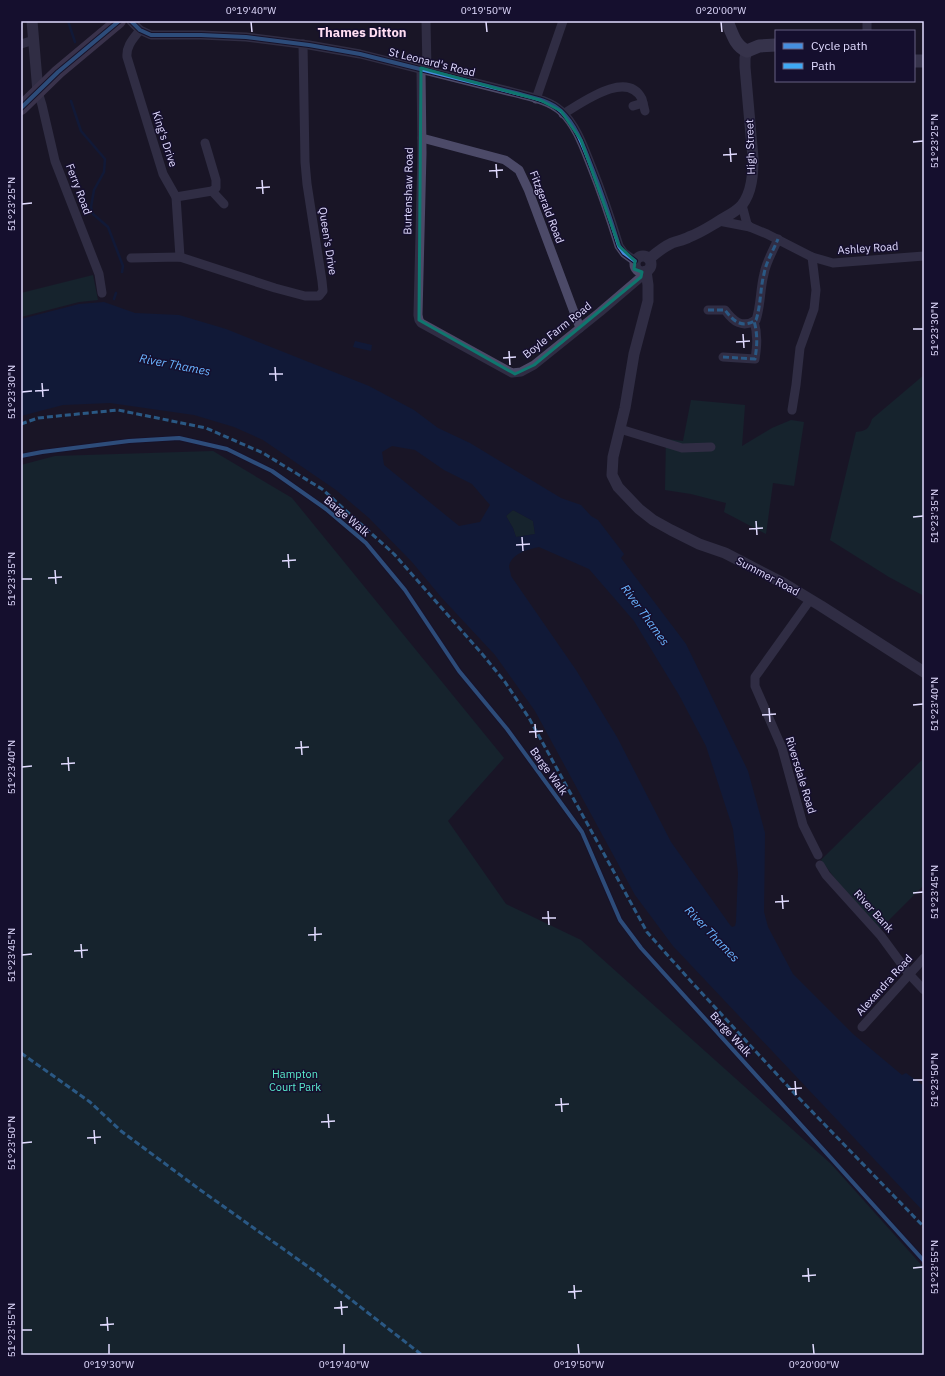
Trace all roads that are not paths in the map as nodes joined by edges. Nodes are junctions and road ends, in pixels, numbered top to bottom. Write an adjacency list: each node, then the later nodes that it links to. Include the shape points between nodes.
1 (32, 21): 8 (street)
2 (119, 21): 14 (main road)
3 (131, 21): 7 (street, St Leonard's Road)
4 (426, 21): 13 (street, Burtenshaw Road)
5 (563, 21): 15 (street)
6 (727, 21): 12 (main road, via 738,46)
7 (140, 30): 10 (street, St Leonard's Road, via 151,35 219,36); 22 (street, King's Drive, via 128,45 127,57 163,174)
8 (34, 40): 9 (street); 14 (street)
9 (21, 44)
10 (304, 44): 13 (street, St Leonard's Road); 29 (street, Queen's Drive, via 305,162 323,291 319,296 305,296)
11 (775, 45): 12 (main road, via 759,46)
12 (747, 52): 24 (street, High Street, via 744,58 753,173 750,189)
13 (424, 69): 15 (street, St Leonard's Road); 19 (street, Burtenshaw Road)
14 (38, 92): 17 (main road); 35 (street, Ferry Road, via 55,161 99,274)
15 (536, 99): 18 (street, St Leonard's Road, via 550,104)
16 (633, 106): 18 (street, via 644,107 641,98 628,87 617,87 606,90)
17 (21, 108)
18 (563, 114): 33 (street, St Leonard's Road, via 581,140 619,246)
19 (422, 138): 37 (street, Burtenshaw Road); 39 (street, Fitzgerald Road, via 505,160 519,170)
20 (205, 143): 21 (street, via 216,180 216,188)
21 (212, 191): 22 (street); 23 (street)
22 (176, 197): 29 (street, King's Drive)
23 (224, 204)
24 (742, 205): 25 (street, High Street); 26 (street)
25 (719, 221): 26 (street, Ashley Road); 32 (street, High Street, via 689,238 658,251)
26 (750, 227): 27 (street, Ashley Road)
27 (778, 240): 30 (street, Ashley Road); 38 (street, via 766,265 759,313)
28 (924, 256): 30 (street, Ashley Road, via 832,262)
29 (180, 257): 31 (street)
30 (812, 257): 41 (street, via 816,290 814,309 800,348)
31 (131, 258)
32 (649, 259): 33 (street, via 640,256); 34 (street, via 650,266)
33 (635, 261): 34 (street, via 635,267)
34 (644, 271): 39 (street, Boyle Farm Road, via 641,278); 42 (street, via 648,285 648,301 634,354)
35 (102, 293)
36 (708, 310): 38 (street, via 725,310 737,323)
37 (418, 315): 39 (street, Boyle Farm Road, via 419,320 425,325 515,374 534,365)
38 (754, 321): 40 (street, via 757,332 755,360)
39 (580, 328)
40 (723, 357)
41 (792, 410)
42 (620, 429): 43 (street, via 682,448); 44 (street, Summer Road, via 612,462 612,475 618,487 639,508 671,530 725,553)
43 (711, 447)
44 (810, 600): 45 (street, Summer Road); 46 (street, Riversdale Road, via 755,677 755,686 782,748 803,825)
45 (924, 672)
46 (819, 860): 48 (street, River Bank, via 826,875 881,936)
47 (924, 958): 48 (street, Alexandra Road)
48 (909, 974): 49 (street, River Bank); 50 (street, Alexandra Road)
49 (924, 990)
50 (862, 1027)

